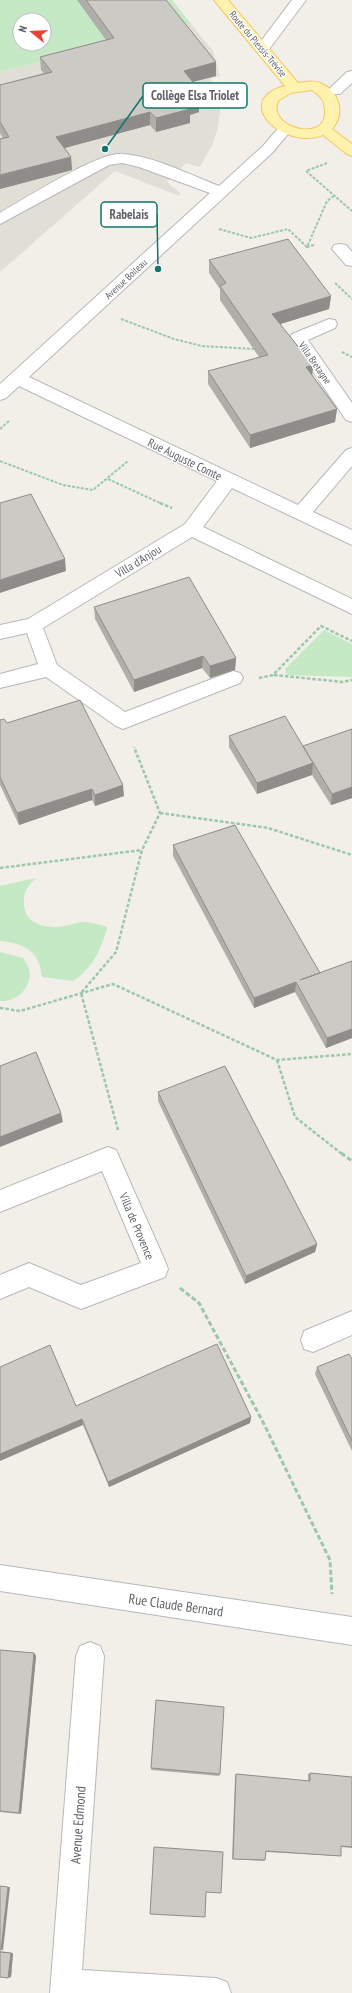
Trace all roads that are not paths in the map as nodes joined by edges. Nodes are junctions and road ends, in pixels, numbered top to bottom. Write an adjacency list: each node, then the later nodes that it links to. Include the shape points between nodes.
1 (221, 0): 3 (main road, Route du Plessis-Trévise)
2 (291, 4): 3 (street)
3 (262, 49): 5 (main road, Route du Plessis-Trévise)
4 (352, 74): 6 (street)
5 (294, 87): 6 (main road, via 315,86); 9 (main road, via 270,102 271,117)
6 (334, 91): 7 (main road)
7 (347, 100)
8 (345, 124): 10 (main road)
9 (285, 129): 10 (main road, via 296,133); 12 (street, Avenue Boileau, via 268,149)
10 (328, 132): 11 (main road)
11 (352, 151)
12 (221, 192): 13 (street, via 144,163 122,158 104,161); 17 (street, Avenue Boileau)
13 (0, 219)
14 (340, 248): 15 (street)
15 (352, 261)
16 (329, 324): 19 (street, Villa Bretagne, via 298,338)
17 (18, 379): 18 (street, Avenue Boileau); 21 (street, Rue Auguste Comte)
18 (0, 394)
19 (352, 416)
20 (352, 454): 22 (street)
21 (228, 480): 22 (street, Rue Auguste Comte); 23 (street, Villa d'Anjou)
22 (301, 514): 24 (street, Rue Auguste Comte)
23 (191, 529): 25 (street); 26 (street, Villa d'Anjou)
24 (352, 538)
25 (352, 607)
26 (33, 625): 27 (street, Villa d'Anjou); 28 (street)
27 (0, 632)
28 (49, 669): 29 (street, via 123,721); 30 (street)
29 (233, 678)
30 (0, 680)
31 (0, 1201): 32 (street, Villa de Provence, via 108,1158 156,1269 81,1297 29,1276)
32 (0, 1287)
33 (352, 1323): 34 (street)
34 (313, 1340)
35 (0, 1578): 36 (street, Rue Claude Bernard)
36 (343, 1629)
37 (90, 1656): 38 (street, Avenue Edmond)
38 (65, 1989): 39 (street)
39 (216, 1993)

